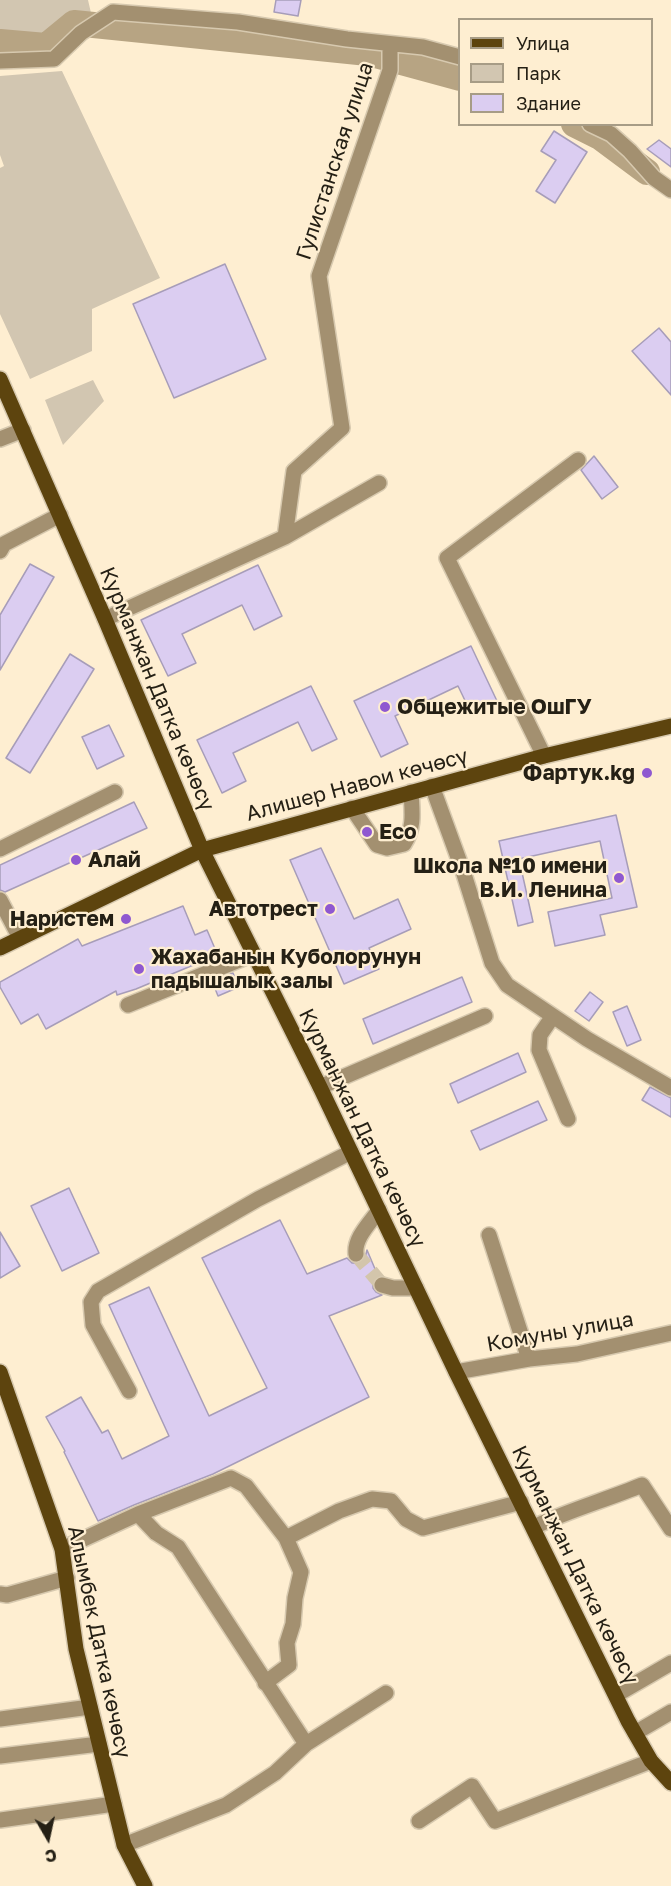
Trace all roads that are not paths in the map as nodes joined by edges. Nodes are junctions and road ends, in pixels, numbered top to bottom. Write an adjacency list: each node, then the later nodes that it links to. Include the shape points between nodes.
1 (390, 57): 2 (street, via 423,47); 3 (street, via 235,22 113,12 81,33 54,59); 12 (street, Гулистанская улица, via 319,276 342,428 294,471)
2 (458, 57)
3 (0, 62)
4 (594, 126): 5 (street, via 611,135)
5 (671, 190)
6 (0, 379): 7 (main road, Курманжан Датка көчөсү)
7 (23, 430): 8 (street); 11 (main road, Курманжан Датка көчөсү)
8 (0, 439)
9 (578, 460): 16 (street, via 447,558)
10 (379, 483): 12 (street)
11 (60, 516): 13 (street, via 4,544); 14 (main road, Курманжан Датка көчөсү)
12 (285, 537): 14 (street)
13 (0, 551)
14 (105, 618): 22 (main road, Курманжан Датка көчөсү)
15 (671, 726): 16 (main road, Алишер Навои көчөсү)
16 (544, 756): 17 (main road, Алишер Навои көчөсү)
17 (432, 786): 19 (main road, Алишер Навои көчөсү); 29 (street, via 492,963 507,985)
18 (115, 792): 21 (street)
19 (411, 792): 20 (main road, Алишер Навои көчөсү); 20 (street, via 412,825 404,844 387,848 377,845)
20 (352, 808): 22 (main road, Алишер Навои көчөсү)
21 (0, 849)
22 (202, 850): 24 (main road, Алишер Навои көчөсү); 26 (main road, Курманжан Датка көчөсү)
23 (0, 900): 24 (street)
24 (20, 938): 25 (main road, Алишер Навои көчөсү)
25 (0, 948)
26 (254, 954): 27 (street); 30 (main road, Курманжан Датка көчөсү)
27 (128, 1005)
28 (485, 1016): 30 (street)
29 (552, 1016): 31 (street); 32 (street, via 540,1035 538,1050)
30 (320, 1087): 33 (main road, Курманжан Датка көчөсү)
31 (671, 1088)
32 (568, 1119)
33 (351, 1152): 34 (main road, Курманжан Датка көчөсү); 43 (street, via 258,1199 98,1291 91,1302 93,1325)
34 (379, 1210): 36 (street, via 364,1229 355,1247); 38 (main road, Курманжан Датка көчөсү)
35 (489, 1235): 40 (street)
36 (356, 1254)
37 (381, 1285): 38 (street)
38 (416, 1288): 42 (main road, Курманжан Датка көчөсү)
39 (671, 1333): 40 (street, Комуны улица, via 578,1354)
40 (529, 1359): 42 (street, Комуны улица)
41 (0, 1372): 49 (main road, Алымбек Датка көчөсү)
42 (456, 1372): 44 (main road, Курманжан Датка көчөсү)
43 (129, 1391)
44 (521, 1502): 46 (main road, Курманжан Датка көчөсү); 48 (street, via 423,1528 406,1519 391,1501 372,1498)
45 (138, 1514): 48 (street, via 231,1478 246,1486); 49 (street); 53 (street, via 156,1533 178,1547)
46 (534, 1527): 47 (street, via 642,1485); 55 (main road, Курманжан Датка көчөсү)
47 (671, 1529)
48 (286, 1538): 53 (street, via 301,1572 287,1643 289,1665)
49 (62, 1549): 50 (main road, Алымбек Датка көчөсү)
50 (67, 1578): 51 (street); 56 (main road, Алымбек Датка көчөсү, via 76,1649)
51 (0, 1594)
52 (671, 1663): 55 (street)
53 (265, 1683): 61 (street)
54 (386, 1694): 61 (street)
55 (615, 1695): 59 (main road, Курманжан Датка көчөсү)
56 (90, 1707): 58 (street); 60 (main road, Алымбек Датка көчөсү)
57 (671, 1712): 59 (street)
58 (0, 1719)
59 (635, 1733): 63 (main road, Курманжан Датка көчөсү)
60 (99, 1744): 62 (street); 65 (main road, Алымбек Датка көчөсү)
61 (306, 1744): 68 (street, via 275,1773 226,1805)
62 (0, 1756)
63 (651, 1761): 64 (main road, Курманжан Датка көчөсү); 67 (street, via 495,1821 472,1786)
64 (671, 1783)
65 (114, 1804): 66 (street); 68 (main road, Алымбек Датка көчөсү)
66 (0, 1820)
67 (419, 1821)
68 (124, 1845): 69 (main road, Алымбек Датка көчөсү)
69 (145, 1886)

